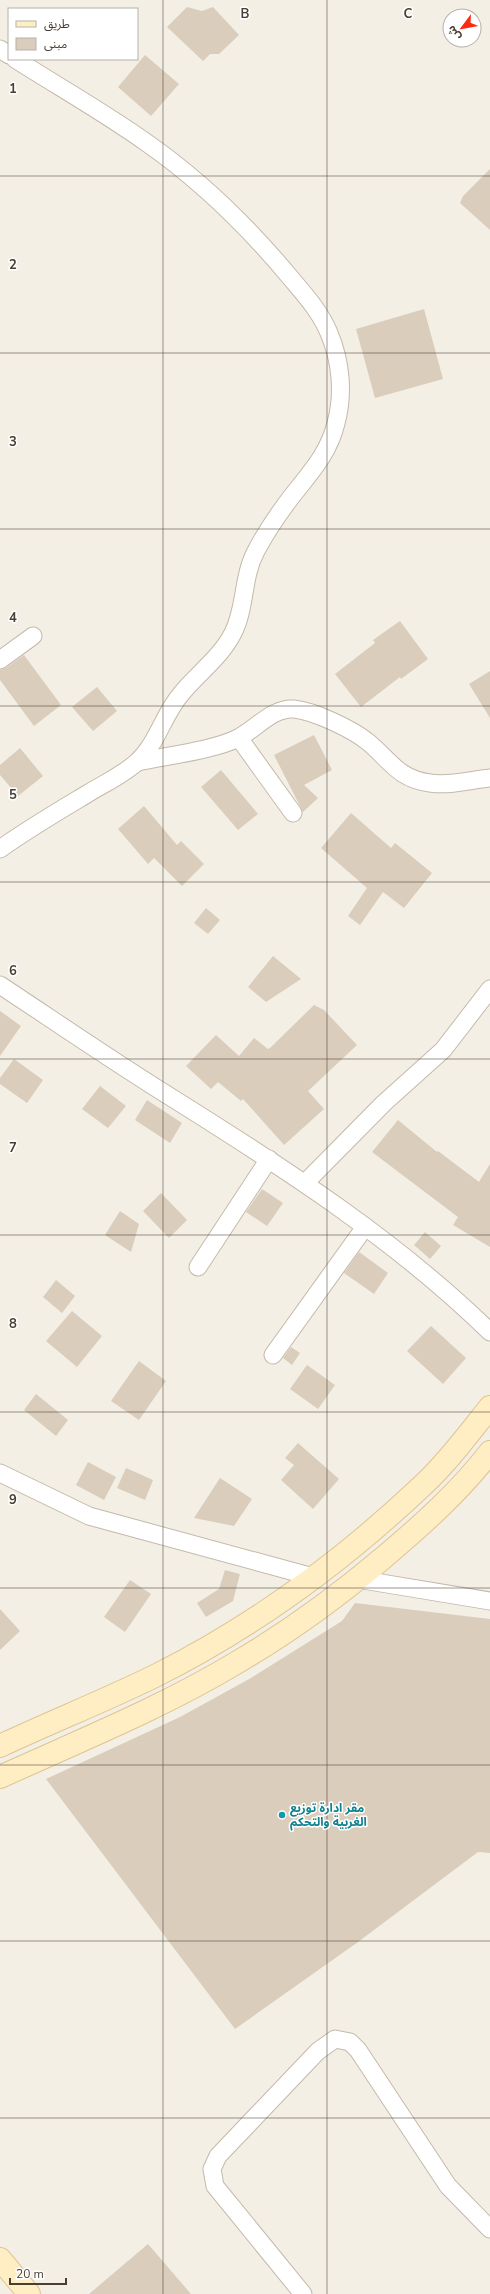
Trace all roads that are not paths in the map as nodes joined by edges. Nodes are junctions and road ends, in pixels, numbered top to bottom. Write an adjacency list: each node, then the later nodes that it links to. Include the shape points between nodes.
1 (17, 60): 5 (street, via 147,143 214,198 247,229 306,296 320,314 337,355 340,400 337,422 330,443 320,462 290,499 256,552 245,583 238,620 227,645 172,705 149,749)
2 (33, 636): 3 (street)
3 (0, 660)
4 (239, 738): 5 (street); 6 (street, via 280,710 295,709 344,726 357,734 393,768 410,778 429,783 449,783); 7 (street)
5 (138, 762): 8 (street)
6 (490, 778)
7 (293, 813)
8 (0, 849)
9 (0, 985): 11 (street)
10 (490, 989): 12 (street, via 443,1050 384,1104)
11 (269, 1159): 12 (street); 14 (street)
12 (305, 1184): 13 (street)
13 (365, 1227): 15 (street, via 445,1291); 16 (street)
14 (198, 1267)
15 (490, 1332)
16 (273, 1355)
17 (490, 1407): 20 (main road, via 454,1453 424,1485)
18 (490, 1452): 21 (main road, via 444,1504)
19 (0, 1473): 20 (street, via 89,1516)
20 (313, 1577): 23 (main road, via 284,1599 155,1676)
21 (357, 1580): 22 (street); 24 (main road, via 299,1624 236,1663 147,1710)
22 (490, 1601)
23 (0, 1746)
24 (0, 1777)
25 (490, 2229): 28 (street, via 448,2186 358,2050 350,2042 335,2039 318,2052 218,2156 212,2169 215,2186)
26 (0, 2259): 27 (main road)
27 (29, 2294)
28 (303, 2294)

